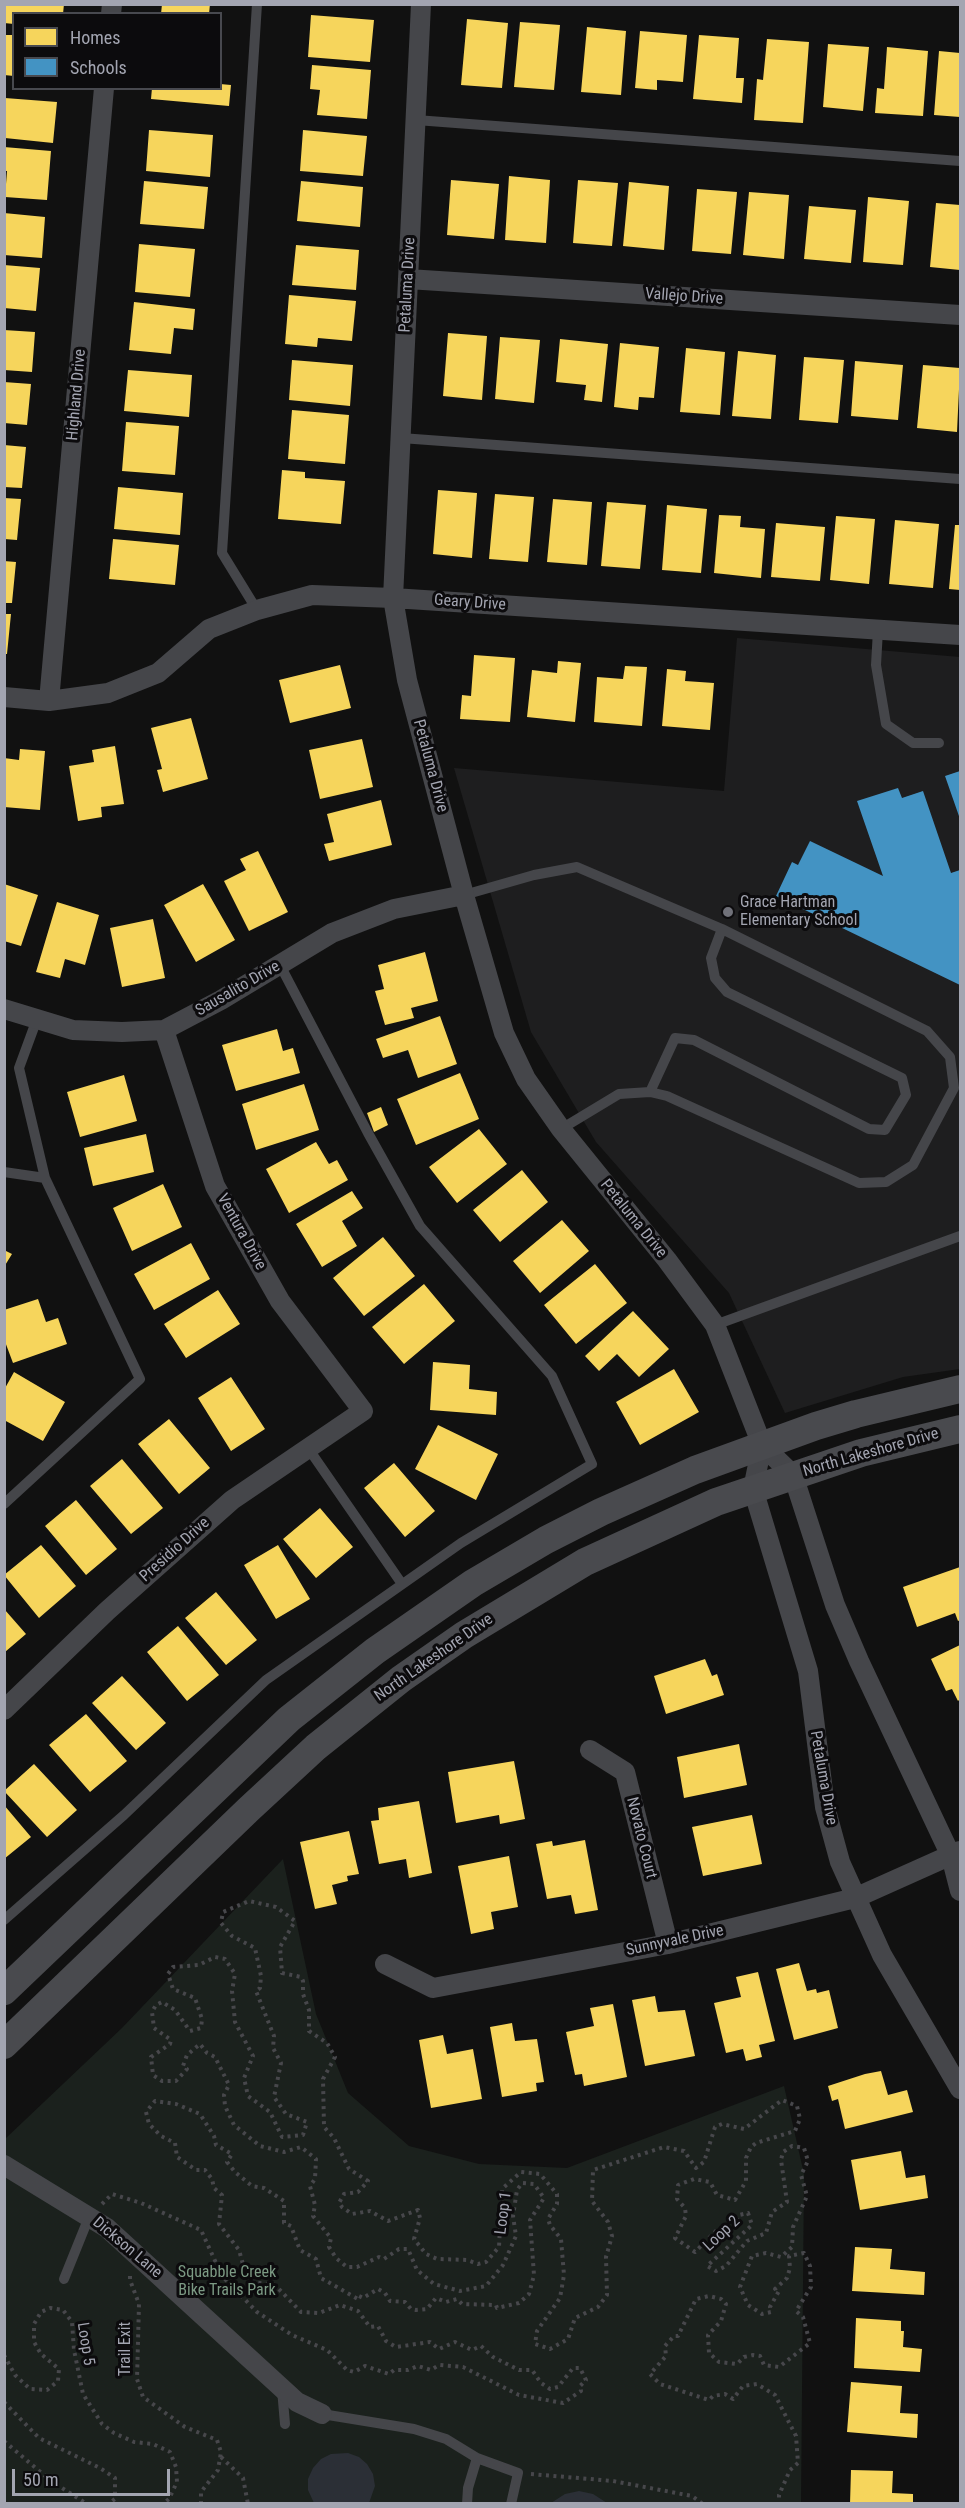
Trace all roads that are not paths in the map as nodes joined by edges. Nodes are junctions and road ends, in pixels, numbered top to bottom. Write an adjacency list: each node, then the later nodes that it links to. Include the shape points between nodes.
1 (257, 4): 11 (lane, via 222,553)
2 (421, 4): 4 (street, Petaluma Drive)
3 (104, 90): 15 (street, Highland Drive)
4 (416, 120): 5 (lane); 6 (street, Petaluma Drive)
5 (960, 161)
6 (408, 279): 7 (street, Vallejo Drive); 8 (street, Petaluma Drive)
7 (960, 315)
8 (401, 438): 9 (lane); 10 (street, Petaluma Drive)
9 (960, 479)
10 (393, 598): 11 (street, Geary Drive, via 312,596); 12 (street, Geary Drive); 17 (street, Petaluma Drive, via 407,680)
11 (257, 610): 15 (street, Geary Drive, via 209,629 158,673 108,693)
12 (878, 630): 13 (street, Geary Drive); 16 (lane, via 876,665 886,724 914,742)
13 (960, 635)
14 (4, 697): 15 (street, Geary Drive)
15 (49, 701)
16 (939, 743)
17 (464, 895): 18 (lane, via 577,867); 19 (street, Sausalito Drive, via 394,909 332,933); 24 (street, Petaluma Drive, via 504,1033 526,1079)
18 (722, 929): 23 (lane, via 711,958 715,978 727,992 903,1078 906,1095 885,1130 869,1129 694,1040 675,1038); 23 (lane, via 927,1031 950,1057 954,1088 913,1165 886,1182 859,1184 667,1096)
19 (280, 965): 22 (street, Sausalito Drive); 39 (lane, via 420,1226 552,1376 592,1464 461,1543)
20 (4, 1009): 21 (street, Sausalito Drive)
21 (37, 1019): 22 (street, Sausalito Drive, via 73,1030); 26 (lane, via 19,1068)
22 (164, 1030): 32 (street, Ventura Drive, via 215,1186 280,1301)
23 (650, 1092): 24 (lane, via 619,1094)
24 (561, 1129): 30 (street, Petaluma Drive)
25 (4, 1172): 26 (lane)
26 (45, 1178): 38 (lane, via 140,1379)
27 (960, 1236): 28 (lane)
28 (946, 1241): 29 (lane); 30 (lane)
29 (960, 1244)
30 (715, 1325): 34 (street, Petaluma Drive)
31 (960, 1389): 34 (main road, via 856,1414)
32 (363, 1411): 35 (street, Presidio Drive)
33 (960, 1429): 36 (main road, North Lakeshore Drive, via 897,1443)
34 (762, 1445): 36 (street, Petaluma Drive); 37 (street, Petaluma Drive); 48 (main road, via 654,1488 546,1540 412,1624 289,1719)
35 (308, 1448): 39 (lane); 40 (street, Presidio Drive, via 232,1500 106,1611)
36 (793, 1475): 37 (main road, North Lakeshore Drive); 42 (street, Petaluma Drive, via 835,1605 864,1672)
37 (753, 1489): 44 (street, Petaluma Drive, via 808,1671 825,1807); 49 (main road, North Lakeshore Drive, via 585,1562 464,1635 401,1679 271,1788)
38 (4, 1504)
39 (402, 1584): 45 (lane, via 266,1680 124,1815)
40 (4, 1710)
41 (590, 1750): 46 (street, Novato Court, via 625,1772)
42 (956, 1854): 43 (street, Petaluma Drive); 44 (street, Sunnyvale Drive)
43 (960, 1891)
44 (855, 1898): 46 (street, Sunnyvale Drive); 50 (street, Petaluma Drive, via 882,1954)
45 (4, 1920)
46 (668, 1944): 47 (street, Sunnyvale Drive, via 433,1988)
47 (386, 1964)
48 (4, 1991)
49 (4, 2045)
50 (960, 2089)
51 (4, 2165): 52 (street, Dickson Lane)
52 (89, 2217): 53 (lane); 54 (street, Dickson Lane, via 107,2228)
53 (64, 2279)
54 (282, 2388): 55 (street, Dickson Lane, via 297,2402); 56 (lane)
55 (322, 2414): 57 (lane, via 414,2429 446,2439)
56 (285, 2424)
57 (477, 2457): 58 (lane); 59 (lane, via 518,2473)
58 (467, 2504)
59 (510, 2504)

